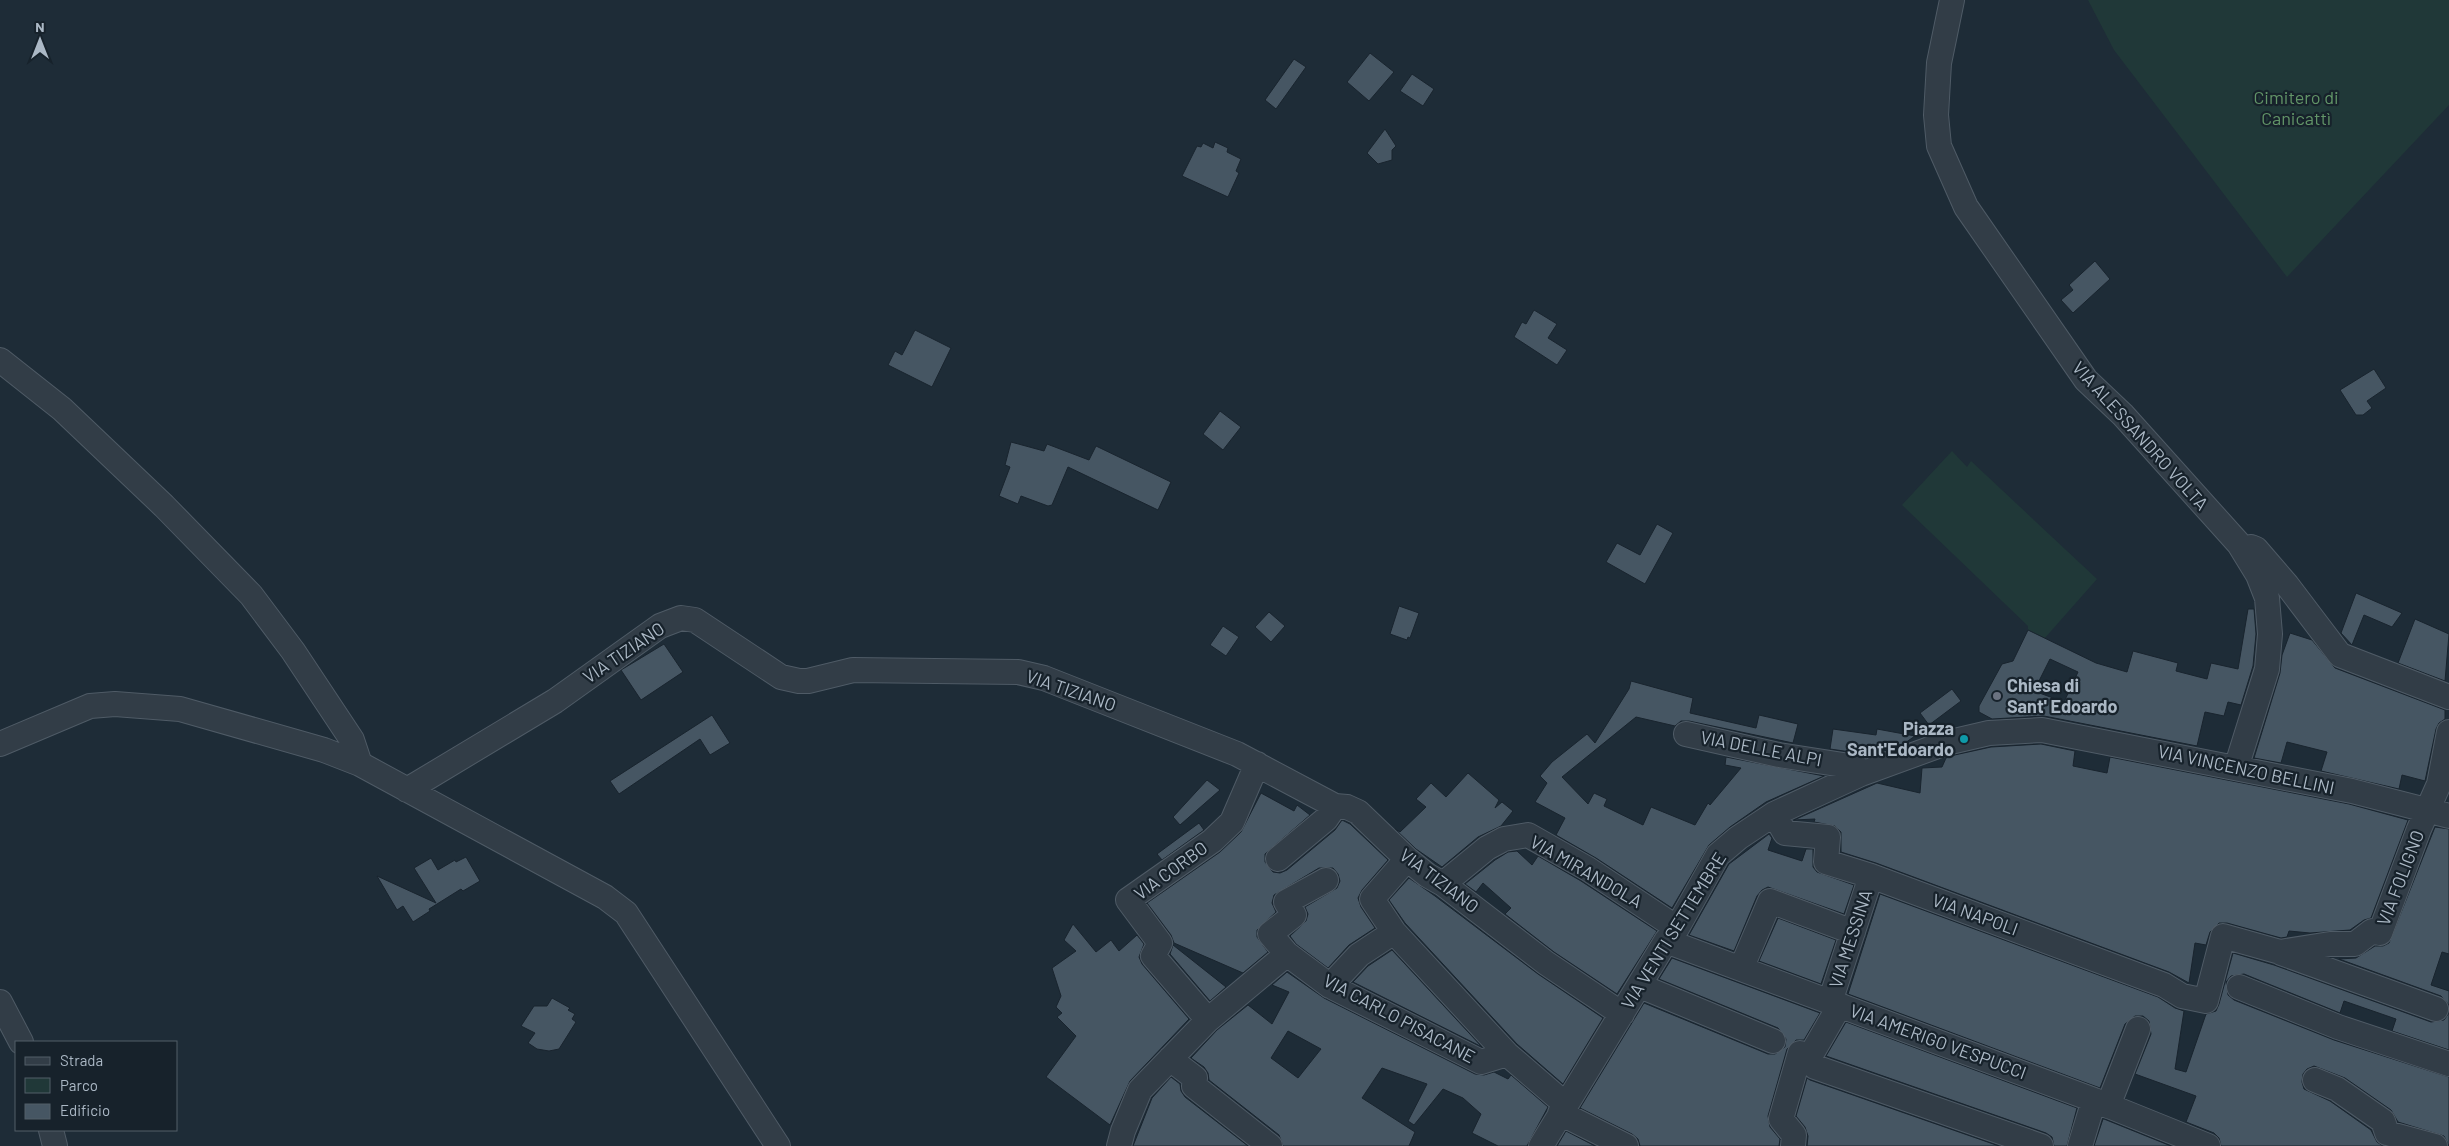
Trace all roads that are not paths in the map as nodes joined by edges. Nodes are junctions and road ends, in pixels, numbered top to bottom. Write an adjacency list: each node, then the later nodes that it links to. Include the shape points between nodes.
1 (1952, 0): 3 (street, VIA ALESSANDRO VOLTA, via 1939,63 1936,115 1939,146 1966,207 2086,380 2123,415)
2 (0, 360): 8 (street, via 62,409 251,595 352,740)
3 (2239, 544): 4 (street, via 2256,549 2340,655); 10 (street, VIA ALESSANDRO VOLTA, via 2258,575 2267,598 2270,634 2267,669)
4 (2449, 697)
5 (2449, 732): 14 (street, via 2439,784)
6 (1686, 734): 11 (street, VIA DELLE ALPI, via 1780,755 1856,767)
7 (0, 744): 8 (street, via 90,706 115,704 180,710 324,750)
8 (360, 764): 12 (street)
9 (1257, 764): 12 (street, VIA TIZIANO, via 1044,678 1018,672 853,670 808,681 781,677 694,620 680,618 660,626 555,700); 13 (street, VIA TIZIANO); 35 (street, VIA CORBO, via 1232,822 1212,841 1128,900 1160,943 1152,956)
10 (2236, 768): 11 (street, VIA VINCENZO BELLINI, via 2042,730 1989,733 1946,743); 14 (street, VIA VINCENZO BELLINI)
11 (1861, 774): 15 (street, VIA VENTI SETTEMBRE)
12 (407, 790): 49 (street, via 605,896 626,913)
13 (1335, 806): 16 (street, VIA TIZIANO, via 1358,812); 17 (street, via 1326,819)
14 (2441, 810): 25 (street, VIA FOLIGNO, via 2380,933 2372,931 2355,944 2330,944)
15 (1774, 814): 18 (street, VIA NAPOLI, via 1785,833 1828,838 1826,862); 23 (street, VIA VENTI SETTEMBRE, via 1718,855)
16 (1407, 859): 20 (street, VIA TIZIANO); 21 (street, via 1372,899)
17 (1278, 860)
18 (1871, 876): 22 (street, VIA MESSINA); 24 (street, VIA NAPOLI, via 2164,985 2182,996 2206,1000)
19 (1326, 880): 26 (street, VIA CARLO PISACANE, via 1286,902 1294,915 1270,934)
20 (1443, 884): 23 (street, VIA MIRANDOLA, via 1486,848 1504,839 1528,835 1588,869); 34 (street, VIA TIZIANO, via 1546,963)
21 (1394, 932): 28 (street, via 1359,955); 39 (street)
22 (1853, 932): 27 (street, via 1770,901); 32 (street, VIA MESSINA)
23 (1672, 934): 27 (street, VIA AMERIGO VESPUCCI); 29 (street, VIA VENTI SETTEMBRE)
24 (2223, 936): 25 (street, VIA FOLIGNO)
25 (2280, 952): 33 (street)
26 (1286, 954): 28 (street, VIA CARLO PISACANE); 35 (street)
27 (1741, 969): 32 (street, VIA AMERIGO VESPUCCI)
28 (1330, 986): 39 (street, VIA CARLO PISACANE, via 1481,1062)
29 (1640, 986): 34 (street, VIA VENTI SETTEMBRE); 38 (street)
30 (2239, 987): 42 (street, via 2338,1027)
31 (0, 1002): 37 (street)
32 (1835, 1004): 40 (street, VIA MESSINA); 44 (street, VIA AMERIGO VESPUCCI)
33 (2436, 1009)
34 (1622, 1014): 45 (street, VIA VENTI SETTEMBRE)
35 (1208, 1020): 41 (street)
36 (2138, 1029): 44 (street)
37 (20, 1041)
38 (1773, 1041)
39 (1507, 1054): 45 (street)
40 (1804, 1056): 54 (street, VIA MESSINA, via 1781,1119 1794,1135); 55 (street, via 1815,1067)
41 (1170, 1059): 50 (street, via 1140,1090); 51 (street, via 1195,1078 1194,1086)
42 (2449, 1064)
43 (2315, 1080): 47 (street, via 2337,1089 2383,1121)
44 (2101, 1103): 56 (street); 57 (street, VIA AMERIGO VESPUCCI)
45 (1563, 1108): 52 (street, VIA VENTI SETTEMBRE); 53 (street)
46 (51, 1131): 48 (street)
47 (2384, 1140): 58 (street)
48 (55, 1146)
49 (778, 1146)
50 (1119, 1146)
51 (1270, 1146)
52 (1541, 1146)
53 (1626, 1146)
54 (1793, 1146)
55 (2041, 1146)
56 (2080, 1146)
57 (2208, 1146)
58 (2435, 1146)

